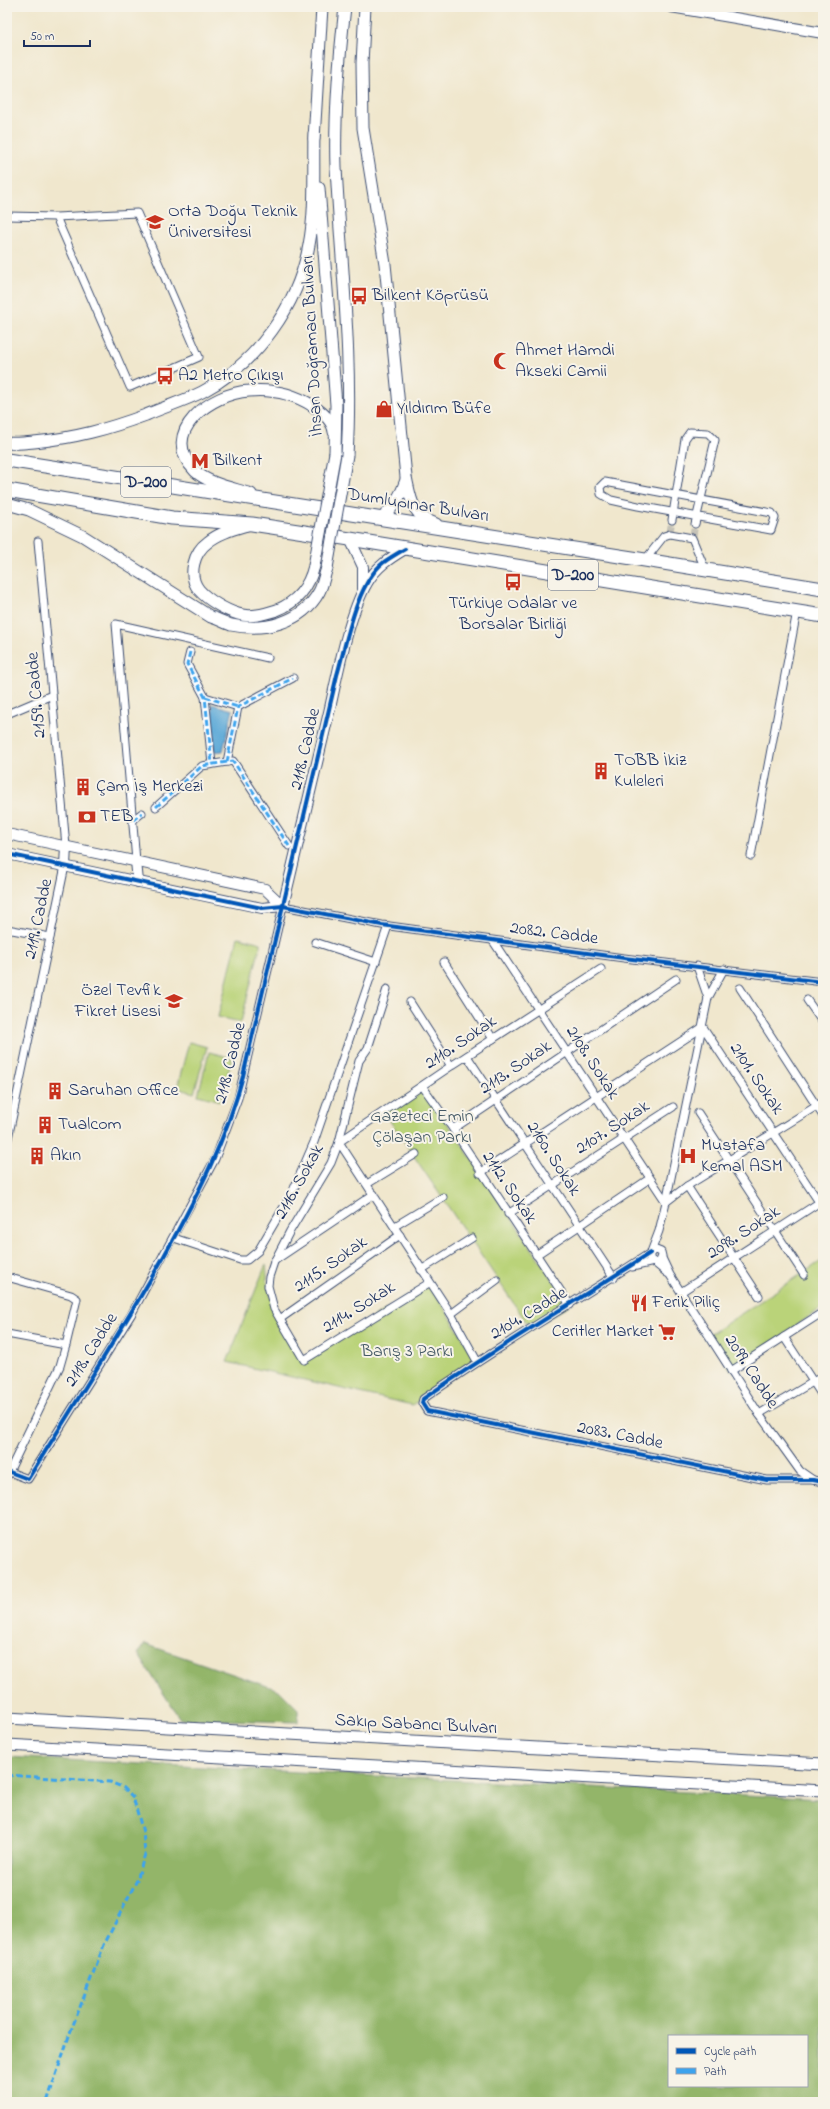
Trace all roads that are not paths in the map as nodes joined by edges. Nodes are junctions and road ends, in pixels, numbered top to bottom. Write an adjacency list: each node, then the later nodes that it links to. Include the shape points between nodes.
1 (323, 7): 6 (main road, İhsan Doğramacı Bulvarı)
2 (345, 7): 16 (main road, bridge, via 340,46 336,132 350,405 347,455 327,568 320,591 307,607 290,620 260,628 230,625 211,617 83,536 29,510)
3 (365, 7): 12 (main road, via 362,63 363,128 385,264)
4 (671, 7): 5 (street)
5 (823, 33)
6 (314, 133): 9 (main road, via 310,244 304,269 286,310 263,344 238,367 202,392 122,424 71,438); 10 (main road, İhsan Doğramacı Bulvarı, via 336,397)
7 (7, 216): 8 (street)
8 (56, 217): 8 (street, via 136,213 199,357 130,387)
9 (7, 444)
10 (335, 452): 17 (main road, via 333,427 327,417 309,404 280,392 249,391 232,394 216,400 192,417 185,432 184,450 196,471 218,484); 22 (main road, bridge, via 312,577 302,593 287,606 262,615 239,614 224,608 199,590 192,575 194,560 207,542)
11 (7, 460): 17 (highway, Dumlupınar Bulvarı / D-200)
12 (406, 477): 20 (main road, via 393,508); 24 (main road, via 411,503 424,520)
13 (7, 490): 22 (highway, D-200, via 172,518)
14 (676, 495): 15 (street); 15 (street, via 685,439 690,432 708,433 715,440); 18 (street); 18 (street, via 605,482 600,487 601,494 611,500)
15 (701, 500): 19 (street); 19 (street, via 772,513 774,518 771,530)
16 (7, 504)
17 (284, 504): 20 (highway, Dumlupınar Bulvarı / D-200)
18 (673, 512): 19 (street); 21 (street)
19 (697, 516): 23 (street)
20 (382, 518): 24 (highway, Dumlupınar Bulvarı / D-200)
21 (672, 520)
22 (252, 524): 25 (highway, D-200)
23 (695, 524)
24 (464, 532): 28 (highway, Dumlupınar Bulvarı / D-200)
25 (350, 539): 27 (highway, D-200); 31 (street, via 363,567)
26 (38, 541): 37 (street, 2159. Cadde)
27 (405, 549): 31 (street, via 384,562 367,582); 32 (highway, D-200)
28 (645, 560): 29 (highway, Dumlupınar Bulvarı / D-200); 29 (street, via 664,536 670,533 692,537)
29 (706, 571): 30 (highway, Dumlupınar Bulvarı / D-200)
30 (823, 589)
31 (362, 593): 54 (street, 2118. Cadde, via 337,675)
32 (797, 611): 33 (highway); 50 (street)
33 (823, 616)
34 (190, 652): 38 (street, via 187,664)
35 (268, 658): 45 (street, via 116,624)
36 (293, 678): 39 (street)
37 (52, 695): 40 (street); 47 (street, 2159. Cadde)
38 (205, 697): 39 (street); 42 (street)
39 (238, 707): 41 (street)
40 (7, 714)
41 (227, 762): 42 (street); 48 (street, via 233,761)
42 (212, 764): 43 (street, via 202,766)
43 (156, 807)
44 (142, 813): 45 (street)
45 (132, 820): 51 (street)
46 (7, 834): 47 (street)
47 (66, 846): 51 (street); 52 (street)
48 (289, 846)
49 (7, 854): 52 (street)
50 (751, 856)
51 (136, 861): 53 (street); 54 (street, via 266,889)
52 (65, 866): 53 (street); 57 (street, 2119. Cadde)
53 (138, 882): 54 (street, via 262,908)
54 (283, 906): 55 (street, 2082. Cadde); 109 (street, 2118. Cadde, via 232,1117 215,1159)
55 (388, 926): 58 (street, 2082. Cadde); 60 (street)
56 (7, 929): 57 (street)
57 (50, 937): 90 (street, 2119. Cadde)
58 (493, 941): 62 (street, 2082. Cadde); 72 (street, 2108. Sokak)
59 (316, 942): 60 (street)
60 (376, 962): 109 (street, via 314,1142 292,1193 258,1251 248,1260 240,1260)
61 (444, 962): 75 (street)
62 (697, 966): 64 (street, 2082. Cadde); 69 (street)
63 (601, 969): 72 (street, 2110. Sokak)
64 (724, 969): 66 (street, 2082. Cadde); 69 (street)
65 (676, 979): 76 (street, 2113. Sokak)
66 (823, 982)
67 (740, 988): 82 (street)
68 (387, 989): 89 (street, 2116. Sokak, via 368,1048 359,1061)
69 (708, 998): 74 (street)
70 (807, 1000): 73 (street)
71 (410, 1002): 78 (street)
72 (538, 1010): 75 (street, 2110. Sokak); 76 (street, 2108. Sokak)
73 (823, 1024)
74 (703, 1027): 80 (street); 87 (street, 2101. Sokak); 101 (street)
75 (493, 1039): 77 (street, 2110. Sokak)
76 (566, 1052): 80 (street, 2108. Sokak); 81 (street, 2113. Sokak)
77 (467, 1056): 78 (street, 2110. Sokak); 81 (street, 2160. Sokak)
78 (451, 1066): 79 (street, 2110. Sokak)
79 (423, 1087): 86 (street, 2112. Sokak); 89 (street, 2110. Sokak)
80 (596, 1097): 88 (street, 2108. Sokak); 91 (street)
81 (497, 1099): 86 (street, 2113. Sokak); 91 (street, 2160. Sokak)
82 (820, 1105): 85 (street); 87 (street)
83 (674, 1107): 88 (street, 2107. Sokak)
84 (698, 1113): 93 (street)
85 (823, 1116)
86 (453, 1129): 94 (street, 2112. Sokak)
87 (774, 1132): 93 (street); 102 (street, 2101. Sokak)
88 (623, 1138): 95 (street, 2108. Sokak); 97 (street, 2107. Sokak)
89 (339, 1142): 96 (street); 115 (street, 2116. Sokak, via 331,1163)
90 (7, 1143)
91 (526, 1143): 94 (street); 97 (street, 2160. Sokak)
92 (416, 1154): 96 (street)
93 (730, 1160): 98 (street); 106 (street)
94 (480, 1172): 103 (street, 2112. Sokak)
95 (649, 1179): 101 (street, 2108. Sokak); 105 (street)
96 (367, 1184): 99 (street)
97 (553, 1184): 103 (street, 2107. Sokak); 105 (street, 2160. Sokak)
98 (687, 1186): 101 (street); 113 (street)
99 (374, 1194): 104 (street); 115 (street)
100 (443, 1197): 104 (street)
101 (666, 1202): 107 (street)
102 (822, 1203): 106 (street, 2098. Sokak)
103 (508, 1214): 112 (street, 2112. Sokak)
104 (395, 1226): 108 (street)
105 (579, 1226): 112 (street); 120 (street, 2160. Sokak)
106 (776, 1230): 113 (street, 2098. Sokak); 118 (street)
107 (659, 1231): 111 (street); 114 (street)
108 (400, 1235): 117 (street); 128 (street, 2115. Sokak)
109 (174, 1238): 140 (street, 2118. Cadde, via 131,1315 28,1479)
110 (472, 1238): 117 (street)
111 (650, 1252): 114 (street, via 650,1259); 114 (street, via 656,1250); 116 (street, 2104. Cadde)
112 (536, 1255): 125 (street, 2112. Sokak)
113 (732, 1258): 123 (street, 2098. Sokak); 124 (street)
114 (658, 1259): 116 (street, 2104. Cadde); 123 (street, 2099. Cadde)
115 (274, 1262): 128 (street, 2116. Sokak, via 268,1286)
116 (628, 1267): 120 (street, 2104. Cadde)
117 (421, 1270): 122 (street)
118 (804, 1275)
119 (7, 1277): 131 (street, via 78,1299)
120 (614, 1278): 125 (street, 2104. Cadde)
121 (497, 1280): 127 (street)
122 (430, 1283): 127 (street); 132 (street, 2114. Sokak)
123 (681, 1292): 134 (street, 2099. Cadde)
124 (758, 1296)
125 (570, 1305): 133 (street, 2104. Cadde)
126 (823, 1312): 130 (street)
127 (451, 1314): 133 (street)
128 (280, 1319): 132 (street, 2116. Sokak)
129 (7, 1334): 131 (street)
130 (784, 1337): 134 (street); 136 (street)
131 (66, 1345): 140 (street, via 60,1366)
132 (304, 1360)
133 (477, 1361): 138 (street, 2104. Cadde)
134 (731, 1371): 139 (street, 2099. Cadde)
135 (823, 1376): 136 (street)
136 (813, 1382): 137 (street); 139 (street)
137 (823, 1397)
138 (423, 1399): 141 (street, 2083. Cadde, via 422,1403 427,1411 767,1480)
139 (759, 1414): 141 (street, 2099. Cadde, via 800,1471)
140 (8, 1473)
141 (813, 1480): 142 (street, 2083. Cadde)
142 (823, 1482)
143 (7, 1718): 145 (main road, Sakıp Sabancı Bulvarı)
144 (7, 1745): 146 (main road)
145 (823, 1764)
146 (823, 1790)

